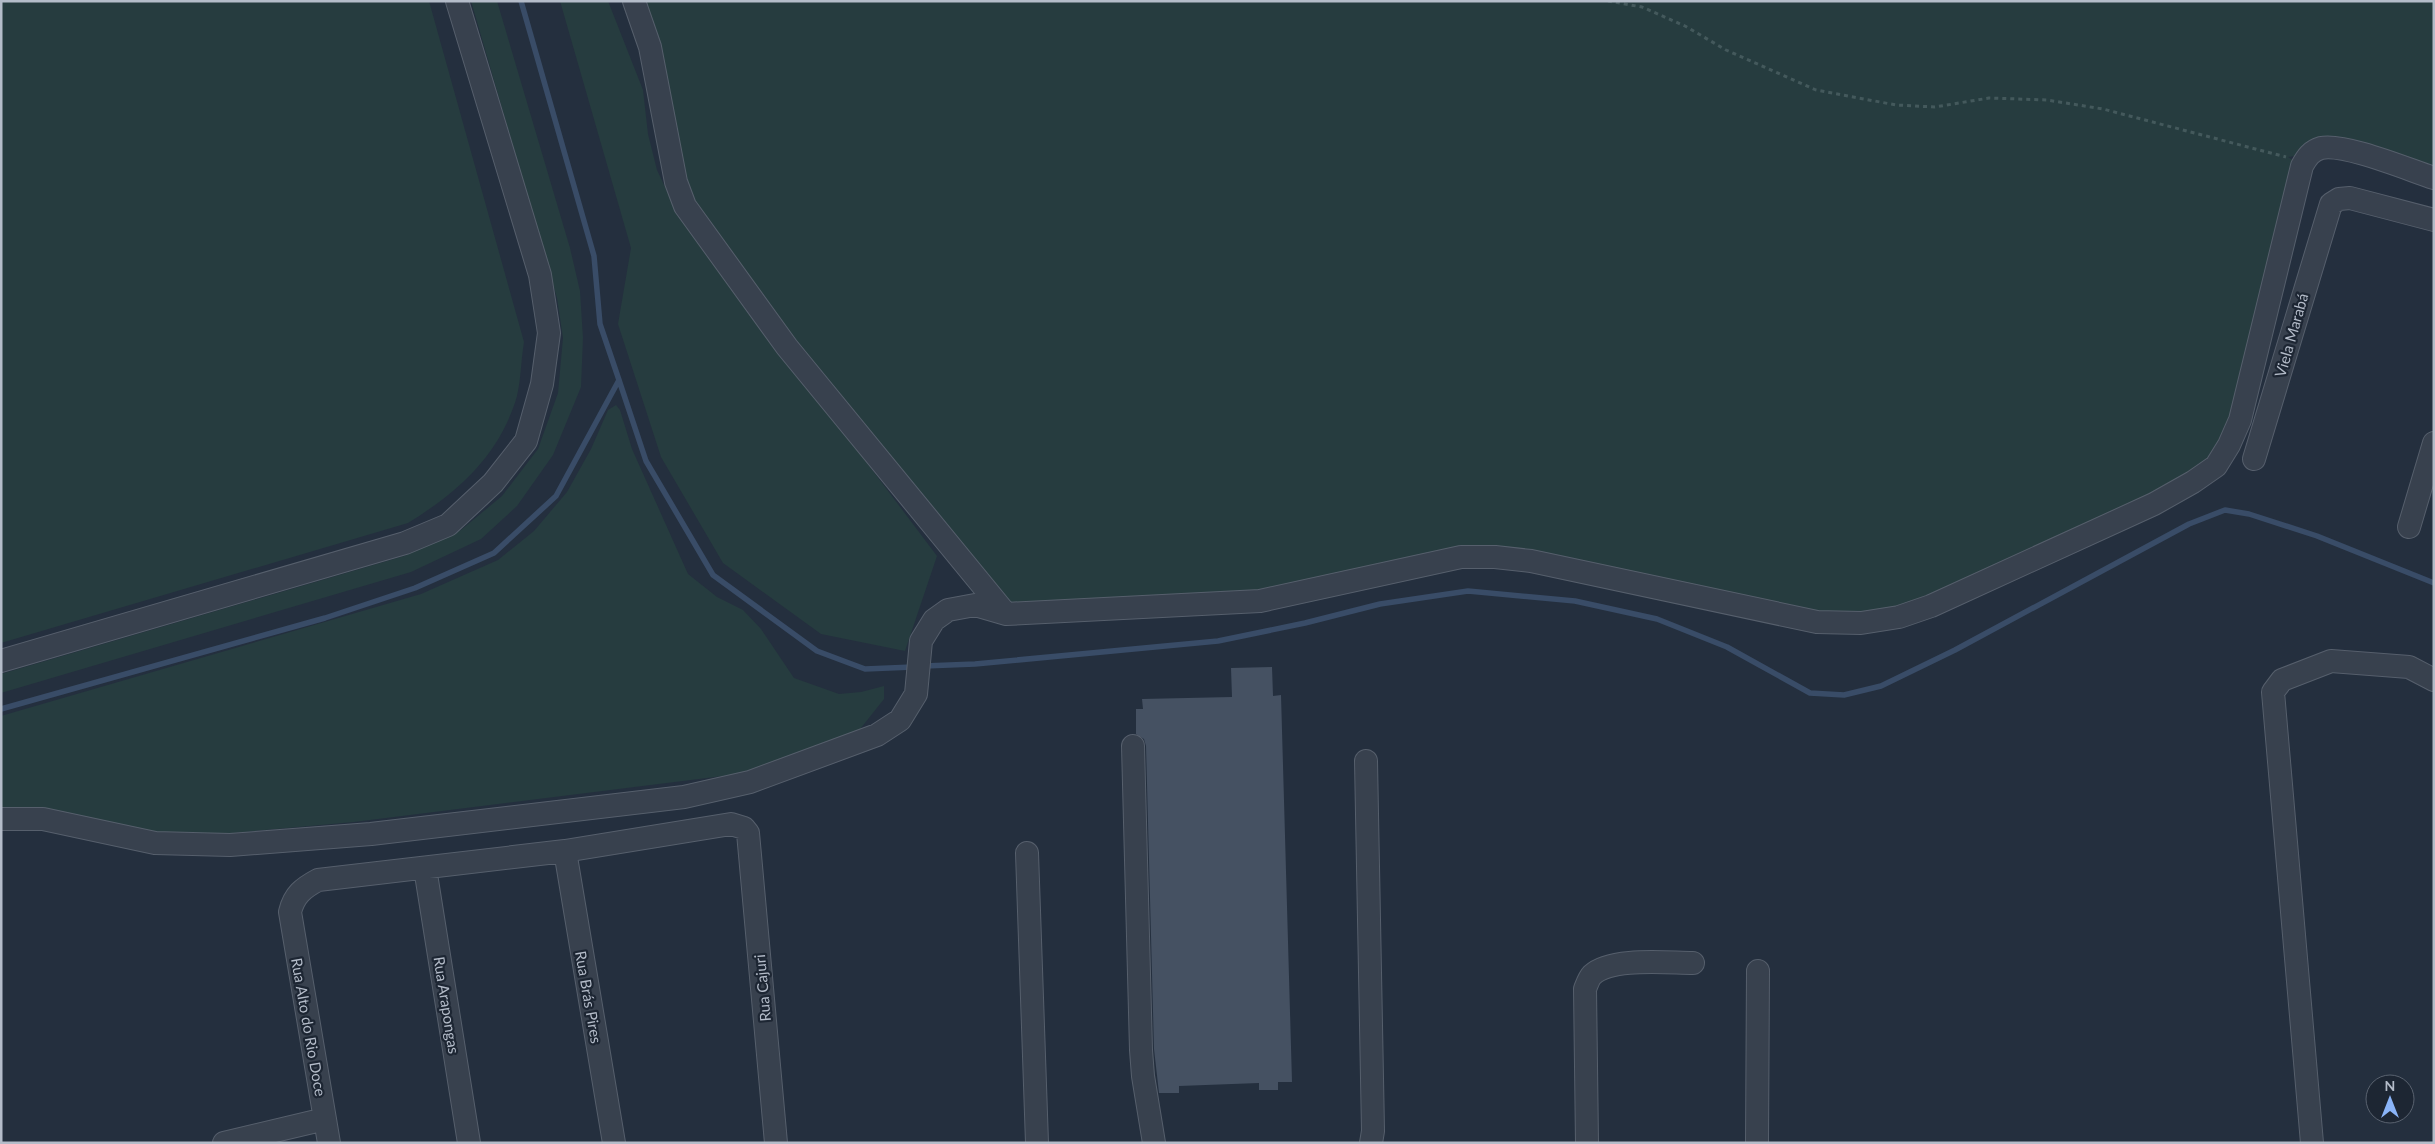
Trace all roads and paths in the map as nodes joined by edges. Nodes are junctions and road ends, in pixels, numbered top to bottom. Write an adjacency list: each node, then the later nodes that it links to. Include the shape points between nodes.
1 (458, 1): 11 (street, via 543,294 549,333 542,384 526,441 493,483 448,525 405,543)
2 (634, 1): 10 (street, via 650,47 676,182 685,206 787,347)
3 (1608, 1): 4 (path, via 1642,7 1726,50 1816,90 1896,105 1935,107 1989,98 2047,100 2103,109 2286,157)
4 (2308, 154): 5 (street, via 2322,148 2343,149); 10 (street, via 2302,166 2240,420 2216,466 2154,504 1930,606 1899,617 1861,623 1817,622 1531,561 1495,557 1461,557 1260,601)
5 (2434, 178)
6 (2434, 220): 8 (street, Viela Marabá, via 2350,198 2331,204)
7 (2434, 443): 9 (street)
8 (2254, 459)
9 (2409, 527)
10 (1006, 614): 15 (street, via 975,605 948,610 934,620 921,641 916,694 900,720 877,735 750,782 684,797 362,835 230,845 155,843 43,819)
11 (1, 661)
12 (2434, 680): 32 (street, via 2409,666 2331,661 2282,680 2273,692)
13 (1133, 746): 28 (street, via 1141,1050)
14 (1366, 761): 29 (street)
15 (1, 819)
16 (565, 851): 18 (street); 25 (street, Rua Brás Pires); 26 (street, Rua Cajuri, via 731,824 744,828 748,833)
17 (1028, 853): 27 (street)
18 (425, 868): 21 (street, Rua Alto do Rio Doce, via 318,880 297,894 290,912); 24 (street, Rua Arapongas)
19 (1693, 963): 30 (street, via 1616,964 1590,976 1585,989)
20 (1758, 971): 31 (street)
21 (325, 1119): 22 (street); 23 (street, Rua Alto do Rio Doce)
22 (224, 1143)
23 (329, 1143)
24 (469, 1143)
25 (614, 1143)
26 (776, 1143)
27 (1037, 1143)
28 (1154, 1143)
29 (1371, 1143)
30 (1587, 1143)
31 (1757, 1143)
32 (2312, 1143)

